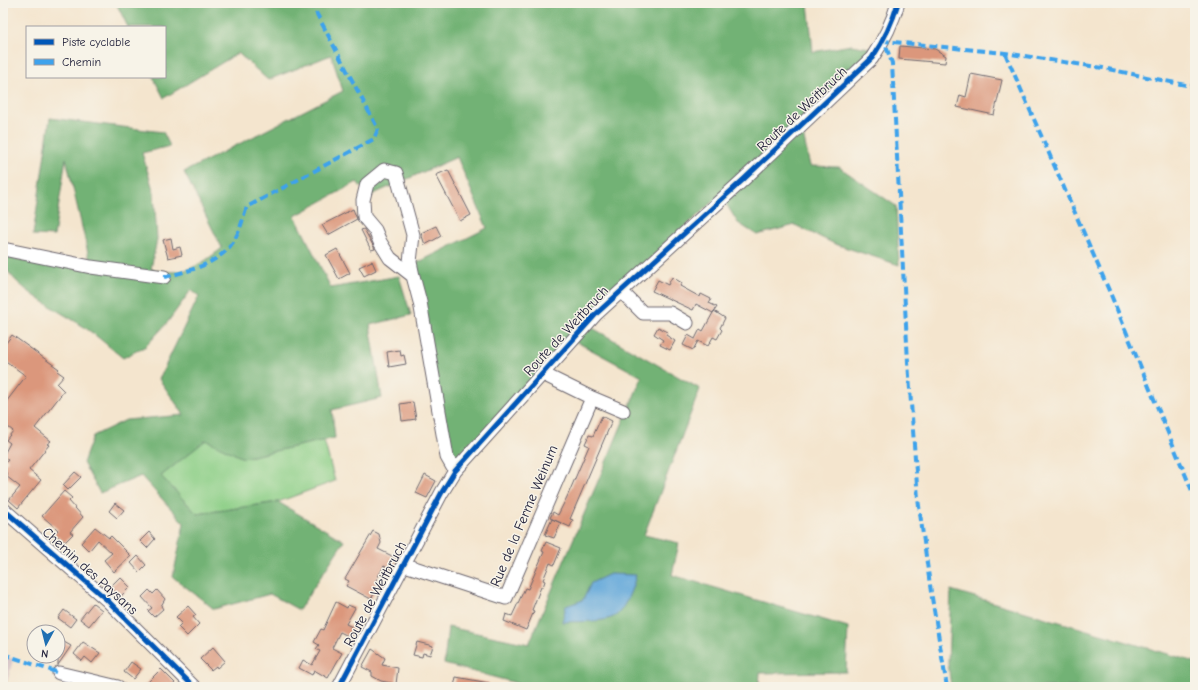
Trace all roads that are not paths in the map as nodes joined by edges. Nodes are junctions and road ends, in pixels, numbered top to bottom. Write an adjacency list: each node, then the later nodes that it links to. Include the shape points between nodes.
1 (898, 3): 5 (street, Route de Weitbruch, via 884,41 872,58)
2 (3, 249): 3 (street, via 91,267)
3 (164, 276)
4 (413, 276): 4 (street, via 390,258 375,230 364,217 363,200 367,184 384,170 396,173 413,235 410,262); 10 (street, via 420,302 447,457)
5 (621, 291): 6 (street, via 643,313 670,313); 7 (street, Route de Weitbruch, via 596,314)
6 (687, 323)
7 (543, 374): 8 (street); 10 (street, Route de Weitbruch)
8 (592, 398): 9 (street); 12 (street, Rue de la Ferme Weinum, via 506,598)
9 (623, 411)
10 (455, 472): 12 (street, Route de Weitbruch)
11 (3, 509): 15 (street, Chemin des Paysans, via 106,599)
12 (405, 565): 16 (street, Route de Weitbruch)
13 (59, 672): 14 (street)
14 (118, 687)
15 (194, 687)
16 (339, 687)

